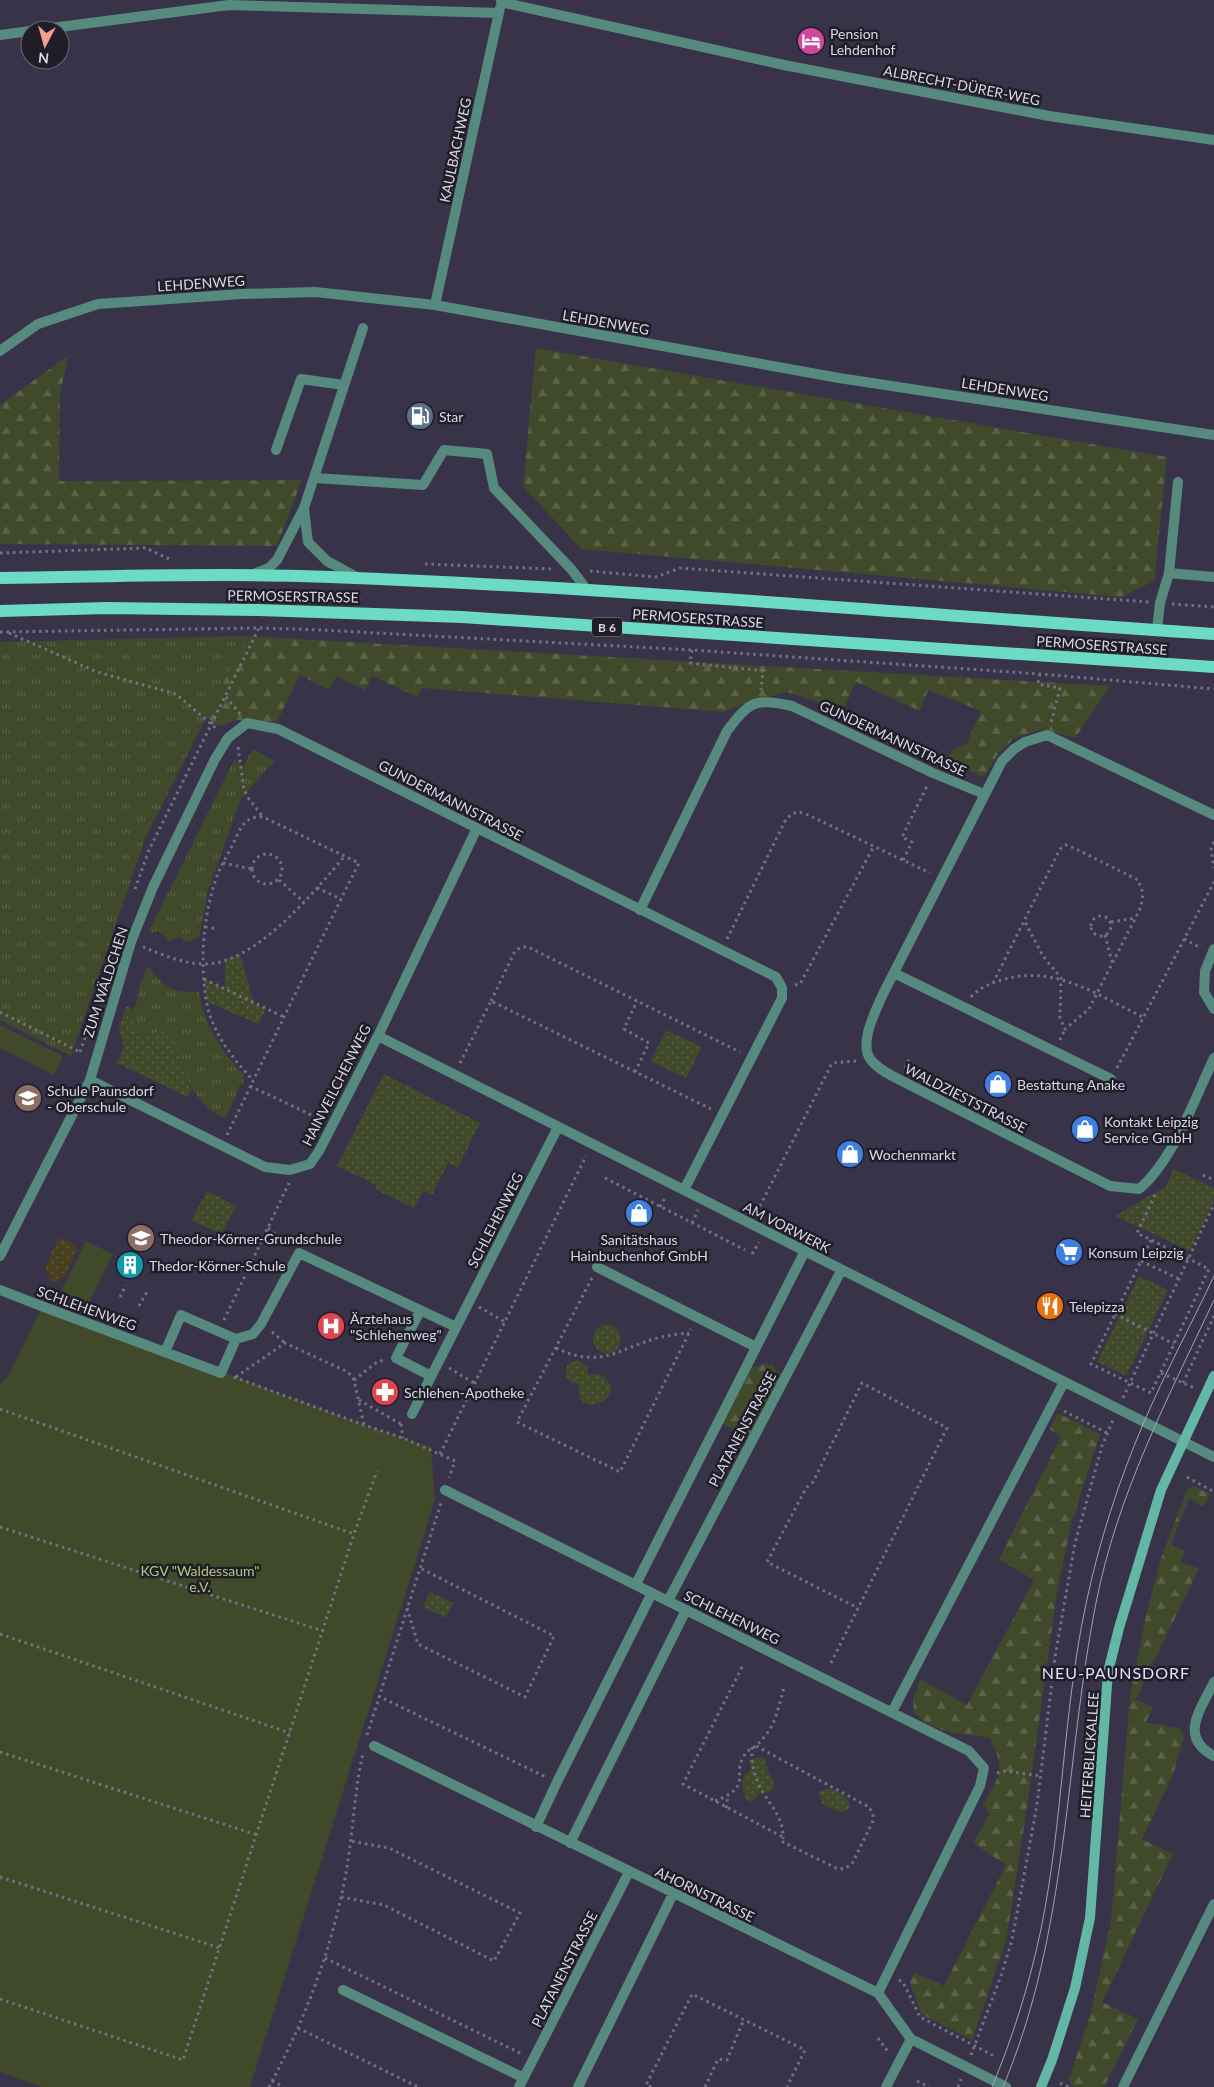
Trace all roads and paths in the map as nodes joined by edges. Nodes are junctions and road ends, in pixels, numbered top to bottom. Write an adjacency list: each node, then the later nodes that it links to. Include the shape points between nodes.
1 (501, 1): 3 (street, KAULBACHWEG); 7 (street, ALBRECHT-DÜRER-WEG, via 813,71 1048,116)
2 (229, 3): 3 (street); 4 (street)
3 (499, 13): 8 (street, KAULBACHWEG)
4 (70, 25)
5 (20, 32): 6 (street)
6 (0, 35)
7 (1214, 140)
8 (435, 305): 10 (street, LEHDENWEG, via 315,292 98,304 38,324); 12 (street, LEHDENWEG, via 839,378)
9 (363, 328): 11 (street)
10 (0, 351)
11 (344, 385): 13 (street, via 301,379); 14 (street)
12 (1214, 435)
13 (276, 450)
14 (315, 478): 16 (street); 20 (street, via 423,484 444,450 486,454 494,488)
15 (1178, 482): 21 (street)
16 (304, 508): 22 (street, via 277,560 269,568); 25 (street, via 308,542 327,561)
17 (0, 553): 18 (path, via 146,548 166,559)
18 (175, 559)
19 (415, 564): 20 (path)
20 (572, 570): 26 (street); 27 (path, via 656,577 680,568)
21 (1169, 573): 23 (street); 27 (street)
22 (251, 575): 24 (main road, PERMOSERSTRASSE); 25 (main road, PERMOSERSTRASSE)
23 (1214, 577)
24 (0, 578)
25 (359, 578): 26 (main road, PERMOSERSTRASSE)
26 (587, 590): 30 (main road, PERMOSERSTRASSE)
27 (1160, 603): 28 (path); 30 (street)
28 (1214, 607)
29 (0, 611): 35 (main road, PERMOSERSTRASSE / B 6, via 221,609 462,617)
30 (1157, 630): 33 (main road, PERMOSERSTRASSE)
31 (0, 632): 32 (path)
32 (7, 632): 34 (path, via 259,628); 41 (path, via 97,672 176,694)
33 (1214, 634)
34 (692, 650): 36 (path); 39 (path, via 690,663 763,671)
35 (1214, 667)
36 (1040, 674): 37 (path); 42 (path, via 1038,684 1060,688)
37 (1214, 689)
38 (226, 697): 40 (path)
39 (759, 702): 43 (street, GUNDERMANNSTRASSE, via 767,700 792,706); 61 (street, via 744,709 727,731)
40 (247, 723): 41 (street, ZUM WÄLDCHEN); 47 (street, GUNDERMANNSTRASSE, via 278,729)
41 (232, 735): 46 (path, via 244,790); 69 (street, ZUM WÄLDCHEN, via 215,759)
42 (1047, 735): 44 (street, via 1014,749 1002,761); 45 (street)
43 (933, 774): 44 (street, GUNDERMANNSTRASSE); 51 (path, via 902,837 912,842)
44 (984, 794): 55 (street)
45 (1214, 815)
46 (263, 817): 50 (path); 52 (path, via 247,819)
47 (477, 828): 61 (street, GUNDERMANNSTRASSE); 87 (street, HAINVEILCHENWEG)
48 (1214, 842): 53 (path, via 1211,848)
49 (874, 846): 51 (path); 70 (path, via 804,813 790,815); 78 (path, via 800,984)
50 (344, 857): 58 (path); 59 (path, via 359,863)
51 (903, 860): 55 (path)
52 (223, 863): 54 (path); 65 (path, via 208,904)
53 (1214, 868)
54 (252, 869): 56 (path, via 260,883 270,885); 56 (path, via 259,856 274,855 283,866)
55 (942, 878): 74 (street)
56 (279, 880): 60 (path)
57 (1214, 882): 68 (path)
58 (317, 888): 59 (path); 60 (path)
59 (341, 899): 86 (path)
60 (304, 902): 73 (path, via 267,936 238,955 219,962)
61 (640, 910): 70 (street, GUNDERMANNSTRASSE)
62 (1136, 918): 63 (path, via 1143,893 1138,880 1066,845 1060,849); 64 (path); 72 (path)
63 (1024, 920): 75 (path, via 1043,956); 77 (path)
64 (1111, 922): 67 (path, via 1110,931); 67 (path, via 1100,916 1092,922 1095,934)
65 (205, 927): 66 (path); 73 (path)
66 (218, 928)
67 (1105, 935): 72 (path)
68 (1184, 939): 71 (path); 85 (path)
69 (130, 942): 73 (path, via 167,957); 90 (street, ZUM WÄLDCHEN)
70 (722, 950): 78 (street, GUNDERMANNSTRASSE, via 776,977)
71 (1213, 951): 83 (street, via 1205,970 1204,992)
72 (1112, 962): 79 (path)
73 (203, 963): 76 (path)
74 (894, 973): 82 (street); 91 (street, via 869,1028 866,1050)
75 (1061, 978): 77 (path, via 1017,976); 79 (path); 79 (path, via 1060,1018 1065,1029 1089,1009)
76 (204, 979): 86 (path); 96 (path, via 206,1001 216,1030 235,1061)
77 (992, 983): 82 (path, via 976,991)
78 (782, 988): 88 (street, via 782,998)
79 (1096, 994): 85 (path)
80 (637, 1001): 81 (path, via 528,947 521,947 515,951); 88 (path); 92 (path, via 624,1029 649,1043)
81 (490, 1002): 92 (path); 93 (path)
82 (962, 1006): 94 (street)
83 (1214, 1009)
84 (0, 1012): 90 (path)
85 (1143, 1017): 94 (path)
86 (284, 1018): 96 (path)
87 (378, 1036): 93 (street, AM VORWERK); 99 (street, HAINVEILCHENWEG)
88 (752, 1057): 98 (street)
89 (1214, 1058): 107 (street, via 1166,1160)
90 (95, 1059): 95 (street, ZUM WÄLDCHEN)
91 (870, 1060): 107 (street, WALDZIESTSTRASSE, via 885,1072 1110,1186 1139,1189); 110 (path, via 832,1064)
92 (635, 1072): 98 (path)
93 (454, 1075): 100 (street, AM VORWERK)
94 (1111, 1079)
95 (90, 1080): 102 (street, HAINVEILCHENWEG); 116 (street, ZUM WÄLDCHEN)
96 (253, 1080): 97 (path)
97 (250, 1086): 99 (path); 102 (path)
98 (722, 1115): 108 (street)
99 (332, 1125): 103 (street, HAINVEILCHENWEG, via 310,1164)
100 (558, 1127): 101 (street, AM VORWERK); 126 (street, SCHLEHENWEG)
101 (592, 1144): 108 (street, AM VORWERK); 132 (path)
102 (222, 1145): 103 (street, HAINVEILCHENWEG, via 265,1167)
103 (290, 1170): 111 (path, via 288,1186)
104 (1203, 1175): 106 (path)
105 (605, 1178): 113 (path)
106 (1214, 1180)
107 (1149, 1181): 112 (path, via 1157,1191 1137,1233)
108 (684, 1190): 110 (street, AM VORWERK)
109 (1214, 1204): 117 (path)
110 (751, 1224): 114 (street, AM VORWERK)
111 (268, 1228): 115 (path); 133 (path)
112 (1151, 1240): 117 (path); 118 (path)
113 (744, 1250)
114 (804, 1251): 120 (street, AM VORWERK); 139 (street, PLATANENSTRASSE)
115 (300, 1253): 128 (street); 137 (street, via 261,1324 253,1334)
116 (0, 1256)
117 (1189, 1257): 121 (path); 138 (path, via 1209,1269)
118 (1140, 1261): 121 (path); 129 (path)
119 (597, 1267): 131 (street); 140 (path)
120 (841, 1271): 150 (street, AM VORWERK); 174 (street, PLATANENSTRASSE)
121 (1179, 1279): 136 (path)
122 (126, 1285): 125 (path)
123 (0, 1290): 141 (street, SCHLEHENWEG)
124 (148, 1290): 127 (path)
125 (120, 1297)
126 (469, 1301): 132 (path); 134 (street, SCHLEHENWEG)
127 (139, 1306)
128 (420, 1311): 134 (street); 142 (street)
129 (1115, 1314): 136 (path); 152 (path, via 1091,1364)
130 (1214, 1316): 153 (path)
131 (697, 1317): 135 (path); 139 (street)
132 (505, 1322): 151 (path)
133 (223, 1323)
134 (456, 1327): 143 (street, SCHLEHENWEG)
135 (689, 1332): 140 (path, via 661,1337 619,1353 594,1358 576,1356); 140 (path, via 620,1472 517,1422)
136 (1154, 1333): 138 (path); 152 (path)
137 (236, 1340): 141 (street, via 181,1315); 144 (street)
138 (1174, 1344): 145 (path)
139 (756, 1347): 172 (street, PLATANENSTRASSE)
140 (556, 1348)
141 (165, 1352): 144 (street, SCHLEHENWEG)
142 (396, 1358): 146 (street); 149 (path, via 377,1362)
143 (438, 1362): 146 (street, SCHLEHENWEG); 151 (path)
144 (221, 1373): 148 (path)
145 (1161, 1373): 152 (path, via 1151,1393); 153 (path)
146 (431, 1376): 158 (street, SCHLEHENWEG)
147 (1214, 1376): 161 (main road, HEITERBLICKALLEE)
148 (236, 1377): 149 (path, via 285,1343 348,1372); 160 (path)
149 (354, 1380): 155 (path)
150 (1064, 1382): 161 (street, AM VORWERK); 185 (street)
151 (474, 1383): 162 (path)
152 (1130, 1383)
153 (1183, 1383): 154 (path)
154 (1195, 1388)
155 (359, 1400): 159 (path); 160 (path)
156 (0, 1409): 170 (path)
157 (1062, 1410): 192 (path, via 1107,1434 1075,1543 1055,1657)
158 (412, 1414)
159 (401, 1424)
160 (364, 1426): 162 (path)
161 (1184, 1442): 163 (street, AM VORWERK); 233 (main road, HEITERBLICKALLEE, via 1161,1490 1108,1672 1090,1918 1075,1988)
162 (440, 1454): 164 (path)
163 (1214, 1457)
164 (455, 1462)
165 (377, 1472): 170 (path)
166 (1186, 1477): 168 (path)
167 (445, 1490): 171 (path); 172 (street, SCHLEHENWEG)
168 (1214, 1492)
169 (0, 1527): 178 (path)
170 (354, 1534): 178 (path)
171 (420, 1568): 175 (path); 175 (path, via 554,1636 525,1697 418,1644)
172 (636, 1584): 173 (street, SCHLEHENWEG)
173 (652, 1593): 174 (street, SCHLEHENWEG); 193 (street)
174 (668, 1601): 177 (street, SCHLEHENWEG)
175 (406, 1608): 184 (path)
176 (858, 1608): 176 (path, via 767,1562 806,1488 813,1482 862,1383 948,1428); 180 (path)
177 (686, 1610): 185 (street, SCHLEHENWEG); 201 (street)
178 (323, 1631): 186 (path)
179 (0, 1634): 186 (path)
180 (830, 1663)
181 (742, 1667): 195 (path, via 683,1784)
182 (1214, 1682): 190 (street, via 1193,1731 1203,1750)
183 (784, 1688): 188 (path, via 771,1728)
184 (378, 1696): 187 (path); 193 (path)
185 (892, 1712): 191 (street, SCHLEHENWEG, via 969,1751 984,1768)
186 (290, 1734): 198 (path)
187 (368, 1744): 197 (street, AHORNSTRASSE); 199 (path)
188 (754, 1747): 194 (path, via 741,1762 741,1778); 200 (path, via 754,1774 780,1817); 200 (path, via 869,1806 873,1814 873,1821 852,1864 844,1869)
189 (0, 1752): 198 (path)
190 (1214, 1756)
191 (982, 1776): 192 (path, via 1005,1771); 209 (street, via 980,1786)
192 (1041, 1776): 216 (path, via 1012,1940)
193 (557, 1782): 197 (street)
194 (728, 1796): 195 (path); 196 (path)
195 (715, 1802): 196 (path)
196 (726, 1808): 200 (path, via 780,1836)
197 (536, 1827): 201 (street, AHORNSTRASSE)
198 (257, 1835): 207 (path)
199 (350, 1841): 205 (path); 205 (path, via 389,1848 520,1913 494,1961 384,1905)
200 (783, 1842)
201 (570, 1843): 202 (street, AHORNSTRASSE)
202 (629, 1872): 204 (street, AHORNSTRASSE); 218 (street, PLATANENSTRASSE)
203 (0, 1876): 207 (path)
204 (673, 1894): 211 (street, AHORNSTRASSE); 225 (street)
205 (341, 1897): 208 (path)
206 (1214, 1904): 235 (street)
207 (220, 1948): 212 (path, via 183,2060)
208 (325, 1958): 214 (path); 218 (path)
209 (887, 1974): 211 (street); 216 (path, via 903,1982 920,2018)
210 (343, 1990): 220 (street, PLATANENSTRASSE)
211 (878, 1993): 215 (street, AHORNSTRASSE)
212 (0, 1999)
213 (744, 2019): 226 (path, via 692,1994 646,2085); 227 (path, via 727,2060 718,2059); 228 (path, via 805,2050)
214 (298, 2028): 219 (path); 224 (path)
215 (911, 2039): 229 (street); 232 (street, AHORNSTRASSE)
216 (974, 2046): 217 (path)
217 (994, 2056)
218 (533, 2060): 220 (street, PLATANENSTRASSE)
219 (272, 2081): 222 (path); 223 (path)
220 (521, 2082)
221 (1060, 2083): 234 (path)
222 (269, 2087)
223 (284, 2087)
224 (418, 2087)
225 (578, 2087)
226 (650, 2087)
227 (705, 2087)
228 (787, 2087)
229 (886, 2087)
230 (918, 2087): 231 (path, via 917,2081)
231 (929, 2087)
232 (1006, 2087)
233 (1041, 2087)
234 (1069, 2087)
235 (1122, 2087)

